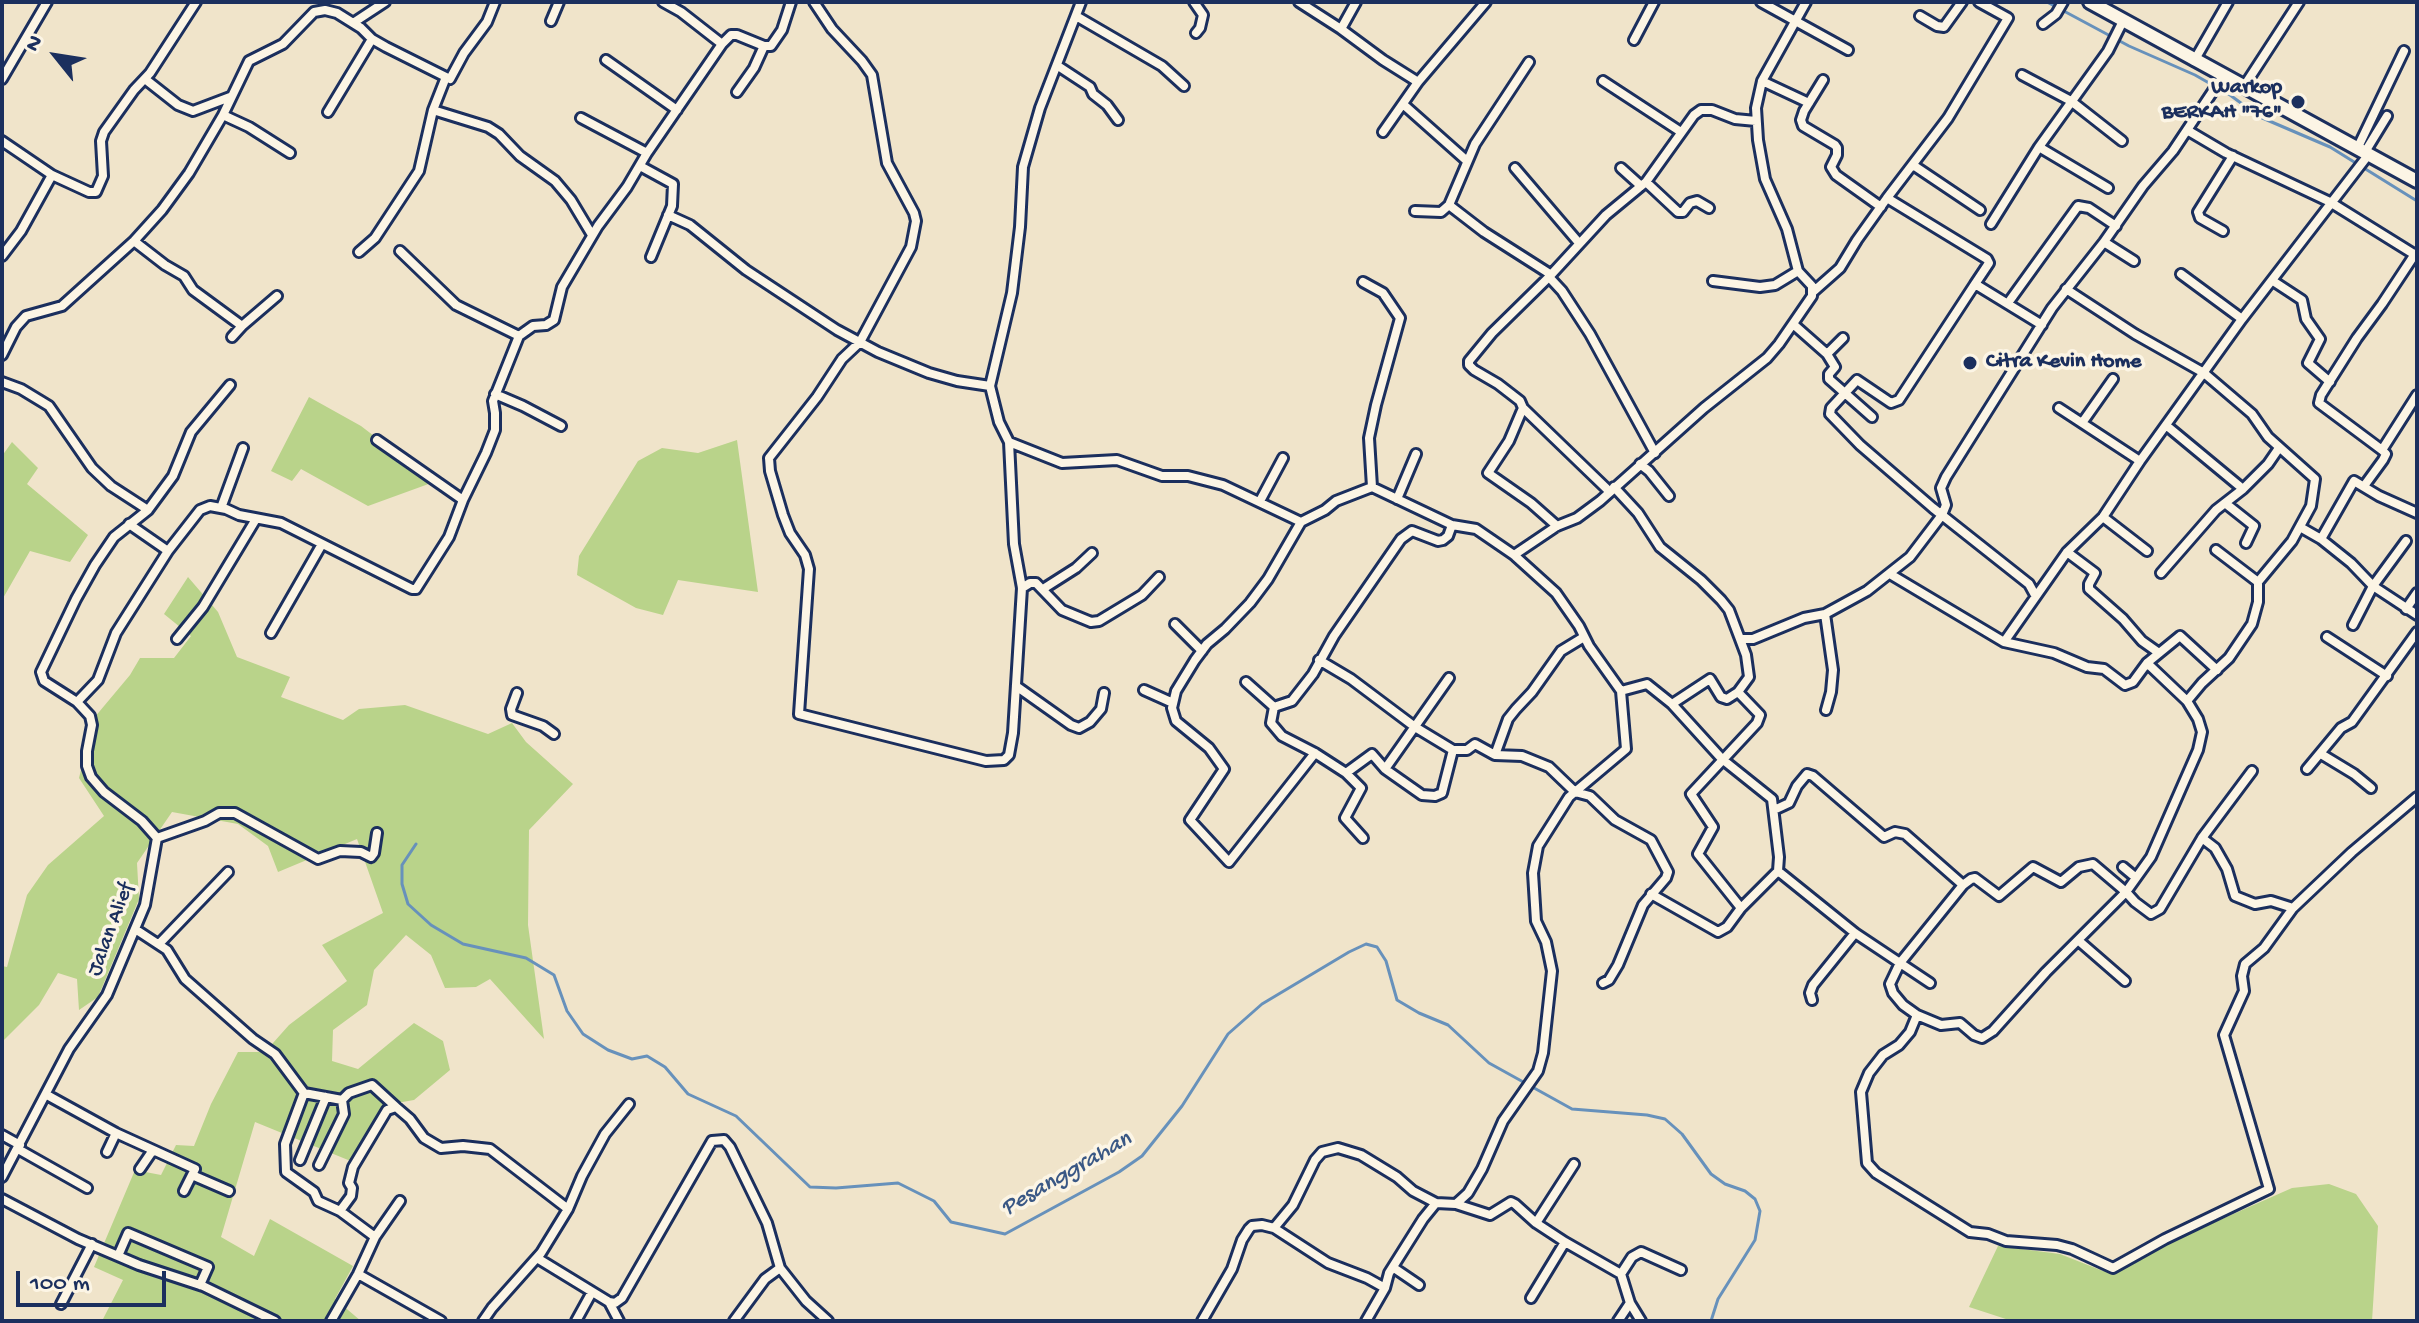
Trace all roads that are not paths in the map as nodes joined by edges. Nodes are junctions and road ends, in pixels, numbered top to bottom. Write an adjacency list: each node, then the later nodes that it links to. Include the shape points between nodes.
1 (34, 2): 23 (street)
2 (196, 2): 47 (street)
3 (385, 2): 29 (street)
4 (495, 2): 44 (street, via 451,78)
5 (559, 2): 27 (street)
6 (663, 2): 35 (street)
7 (791, 2): 36 (street, via 782,30 774,43)
8 (814, 2): 125 (street, via 872,75 887,163 916,221 911,247)
9 (1081, 2): 24 (street)
10 (1194, 2): 32 (street, via 1203,15)
11 (1299, 2): 31 (street)
12 (1356, 2): 31 (street)
13 (1486, 2): 51 (street)
14 (1654, 2): 34 (street)
15 (1761, 2): 26 (street)
16 (1806, 2): 26 (street)
17 (1962, 2): 25 (street, via 1944,27)
18 (1979, 2): 78 (street, via 2008,18 1956,106)
19 (2090, 2): 28 (main road)
20 (2228, 2): 40 (street)
21 (2299, 2): 53 (street)
22 (2062, 3): 30 (street)
23 (46, 4): 46 (street)
24 (1076, 16): 42 (street); 52 (street, via 1162,66)
25 (1920, 16)
26 (1796, 20): 37 (street); 50 (street)
27 (551, 21)
28 (2123, 21): 40 (main road); 56 (street)
29 (353, 23): 33 (street); 55 (street, via 337,13 314,12 283,44 249,61)
30 (2043, 24)
31 (1341, 29): 51 (street)
32 (1196, 33)
33 (372, 39): 44 (street); 61 (street)
34 (1634, 40)
35 (722, 44): 36 (street, via 737,35); 60 (street)
36 (764, 46): 54 (street)
37 (1848, 50)
38 (2404, 51): 75 (street)
39 (606, 60): 60 (street)
40 (2194, 61): 45 (main road)
41 (1529, 62): 77 (street)
42 (1058, 66): 65 (street, via 1090,87); 133 (street, via 1023,167 1012,293)
43 (2022, 75): 56 (street)
44 (446, 77): 59 (street)
45 (2222, 78): 53 (main road); 67 (street)
46 (2, 79)
47 (145, 79): 55 (street, via 193,111); 82 (street, via 102,137 103,176 96,192)
48 (1823, 80): 57 (street)
49 (1603, 81): 69 (street)
50 (1762, 81): 57 (street); 66 (street)
51 (1418, 82): 58 (street)
52 (1184, 86)
53 (2243, 88): 75 (main road)
54 (737, 92)
55 (230, 97): 62 (street)
56 (2071, 101): 71 (street); 72 (street)
57 (1809, 103): 89 (street, via 1803,126 1837,148 1831,167 1836,175)
58 (1404, 105): 68 (street); 77 (street)
59 (433, 110): 97 (street, via 499,134 555,181); 102 (street, via 419,171 375,238)
60 (677, 110): 74 (street)
61 (328, 112)
62 (223, 115): 73 (street); 98 (street, via 177,192)
63 (2387, 116): 75 (street)
64 (581, 118): 74 (street)
65 (1118, 120)
66 (1756, 121): 69 (street, via 1701,110); 107 (street, via 1765,179)
67 (2187, 130): 76 (street); 95 (street)
68 (1383, 132)
69 (1681, 132): 84 (street)
70 (2, 141): 82 (street)
71 (2122, 141)
72 (2039, 147): 85 (street); 94 (street)
73 (290, 153)
74 (647, 153): 79 (street)
75 (2364, 153): 83 (main road); 87 (street, via 2351,180)
76 (2233, 156): 87 (street); 96 (street, via 2198,212)
77 (1467, 161): 88 (street)
78 (1913, 165): 86 (street); 91 (street)
79 (640, 166): 93 (street, via 673,184); 97 (street)
80 (1515, 168): 100 (street)
81 (1621, 168): 84 (street)
82 (52, 175): 104 (street)
83 (2417, 181)
84 (1644, 184): 90 (street, via 1678,212 1697,201); 100 (street)
85 (2108, 188)
86 (1887, 198): 89 (street); 113 (street, via 1987,259)
87 (2330, 202): 103 (street); 111 (street)
88 (1449, 205): 92 (street, via 1441,212); 109 (street)
89 (1881, 207): 115 (street, via 1840,268)
90 (1709, 208)
91 (1980, 210)
92 (1415, 211)
93 (668, 215): 105 (street); 125 (street)
94 (1991, 224)
95 (2116, 226): 99 (street); 117 (street, via 2078,206)
96 (2223, 231)
97 (592, 235): 122 (street, via 562,287 554,320)
98 (134, 241): 121 (street); 127 (street, via 62,306 26,316)
99 (2104, 242): 106 (street); 114 (street)
100 (1579, 243): 109 (street)
101 (400, 251): 122 (street, via 456,305)
102 (359, 252)
103 (2416, 255): 131 (street)
104 (2, 256)
105 (651, 257)
106 (2134, 261)
107 (1798, 271): 110 (street, via 1775,285); 115 (street)
108 (2181, 274): 118 (street)
109 (1550, 276): 137 (street, via 1468,363); 148 (street, via 1590,334)
110 (1713, 281)
111 (2273, 281): 118 (street); 131 (street, via 2302,300 2306,319 2320,339 2308,363)
112 (1363, 282): 154 (street, via 1383,293 1400,318 1369,438)
113 (1975, 284): 117 (street); 135 (street, via 1899,400 1891,403 1858,380)
114 (2066, 289): 120 (street); 128 (street)
115 (1814, 291): 119 (street)
116 (277, 296): 121 (street)
117 (2008, 303): 120 (street)
118 (2242, 319): 128 (street)
119 (1793, 324): 126 (street); 148 (street, via 1767,358)
120 (2042, 325): 165 (street, via 1946,477)
121 (242, 326): 123 (street)
122 (519, 336): 134 (street)
123 (232, 337)
124 (1843, 338): 126 (street)
125 (860, 342): 133 (street, via 929,373); 212 (street, via 842,359 768,463 783,515 809,569 799,714 986,761 1004,760 1013,733)
126 (1827, 354): 135 (street, via 1835,367 1829,379)
127 (2, 355)
128 (2204, 373): 142 (street); 146 (street, via 2252,414)
129 (2113, 379): 140 (street)
130 (2, 382): 163 (street, via 49,406 92,468)
131 (2330, 382): 147 (street, via 2319,403)
132 (230, 385): 163 (street, via 191,432 173,476)
133 (990, 386): 144 (street)
134 (495, 394): 141 (street); 159 (street, via 495,430)
135 (1845, 394): 139 (street); 165 (street, via 1830,414)
136 (2417, 395): 147 (street)
137 (1523, 408): 155 (street); 171 (street, via 1488,473)
138 (2059, 408): 140 (street)
139 (1872, 417)
140 (2082, 423): 151 (street)
141 (561, 426)
142 (2167, 426): 151 (street); 156 (street)
143 (377, 440): 159 (street)
144 (1009, 442): 160 (street, via 1062,463 1117,460 1162,476 1223,485); 188 (street, via 1014,544)
145 (243, 448): 162 (street)
146 (2279, 448): 156 (street); 172 (street, via 2315,479 2311,506)
147 (2382, 450): 153 (street, via 2386,455)
148 (1655, 453): 152 (street)
149 (1416, 454): 158 (street)
150 (1283, 458): 160 (street)
151 (2140, 461): 166 (street)
152 (1640, 464): 155 (street); 157 (street)
153 (2364, 486): 164 (street); 173 (street, via 2352,482)
154 (1372, 487): 158 (street); 168 (street)
155 (1612, 489): 171 (street, via 1577,518); 202 (street, via 1638,513 1660,547 1718,597)
156 (2243, 489): 161 (street)
157 (1669, 496)
158 (1397, 499): 170 (street)
159 (463, 500): 176 (street, via 449,537 416,589)
160 (1260, 501): 168 (street)
161 (2225, 503): 175 (street, via 2254,526); 183 (street)
162 (221, 508): 167 (street); 178 (street, via 200,510)
163 (148, 510): 169 (street)
164 (2417, 513)
165 (1942, 515): 184 (street); 191 (street, via 2029,584)
166 (2103, 517): 179 (street); 180 (street)
167 (256, 519): 176 (street, via 281,523); 201 (street, via 203,607)
168 (1301, 522): 204 (street, via 1250,603)
169 (129, 524): 178 (street); 219 (street, via 95,565 41,672 48,685)
170 (1452, 525): 182 (street, via 1476,529); 206 (street, via 1448,536 1438,541 1408,532)
171 (1557, 526): 182 (street)
172 (2300, 527): 173 (street); 186 (street)
173 (2321, 539): 187 (street)
174 (2406, 541): 187 (street)
175 (2246, 543)
176 (322, 544): 198 (street)
177 (2216, 550): 186 (street)
178 (168, 551): 219 (street, via 116,633 101,675)
179 (2147, 551)
180 (2067, 552): 191 (street); 205 (street, via 2095,573 2089,589)
181 (1092, 553): 189 (street)
182 (1514, 555): 199 (street, via 1556,593)
183 (2161, 573)
184 (1890, 574): 193 (street); 203 (street)
185 (1159, 577): 189 (street, via 1142,595 1091,622 1062,610)
186 (2258, 582): 208 (street, via 2252,624)
187 (2373, 586): 192 (street); 196 (street)
188 (1022, 588): 189 (street, via 1033,583); 212 (street)
189 (1043, 589)
190 (2417, 593): 192 (street)
191 (2035, 595): 203 (street)
192 (2406, 609): 194 (street)
193 (1825, 614): 202 (street); 223 (street, via 1833,670)
194 (2417, 615)
195 (1175, 624): 204 (street)
196 (2353, 625)
197 (2417, 632): 209 (street)
198 (271, 633)
199 (1584, 637): 214 (street); 229 (street, via 1561,651 1508,719)
200 (2327, 637): 209 (street)
201 (177, 639)
202 (1740, 639): 215 (street, via 1749,672)
203 (2004, 642): 207 (street, via 2104,669 2127,685)
204 (1202, 651): 220 (street)
205 (2159, 653): 207 (street); 208 (street, via 2182,636)
206 (1319, 660): 222 (street, via 1292,701); 224 (street)
207 (2147, 663): 218 (street)
208 (2217, 670): 218 (street)
209 (2387, 676): 228 (street)
210 (1449, 678): 224 (street)
211 (1246, 682): 222 (street)
212 (1016, 686): 217 (street, via 1079,728 1101,709)
213 (1144, 690): 220 (street)
214 (1621, 691): 221 (street, via 1647,684); 236 (street, via 1626,749)
215 (1738, 692): 221 (street, via 1725,700 1707,679); 230 (street, via 1760,715)
216 (517, 693): 225 (street, via 512,715)
217 (1104, 693)
218 (2187, 701): 246 (street, via 2202,732 2198,750 2151,857)
219 (77, 702): 240 (street, via 91,720 91,777)
220 (1173, 703): 227 (street, via 1176,721 1223,767 1190,820 1229,862)
221 (1672, 704): 230 (street)
222 (1274, 707): 227 (street, via 1275,730)
223 (1826, 710)
224 (1415, 727): 226 (street); 231 (street)
225 (554, 734)
226 (1453, 750): 229 (street, via 1465,751 1475,744); 231 (street, via 1440,795 1422,795)
227 (1315, 753): 234 (street)
228 (2321, 754): 232 (street); 235 (street)
229 (1495, 755): 236 (street, via 1537,761)
230 (1722, 759): 238 (street, via 1772,799); 250 (street, via 1691,794 1713,827 1698,854)
231 (1385, 769): 234 (street, via 1372,754)
232 (2307, 769)
233 (2252, 771): 242 (street)
234 (1346, 773): 241 (street, via 1361,788 1345,818)
235 (2371, 788)
236 (1575, 792): 249 (street, via 1590,796 1615,820 1651,840 1668,872); 285 (street, via 1538,846 1533,873 1536,921 1552,971 1538,1071 1503,1121 1468,1193)
237 (2417, 797): 251 (street)
238 (1774, 810): 244 (street); 247 (street, via 1789,803 1807,774 1813,776 1884,837 1905,834)
239 (377, 833): 240 (street, via 371,857 340,851 318,859 235,813 219,813)
240 (157, 838): 252 (street, Jalan Alief, via 145,905)
241 (1363, 838)
242 (2202, 838): 248 (street, via 2160,909 2151,914); 251 (street, via 2227,869 2235,896)
243 (2123, 867): 246 (street)
244 (1778, 871): 250 (street); 253 (street)
245 (228, 872): 255 (street)
246 (2135, 877): 248 (street)
247 (1963, 885): 248 (street, via 1975,878 1999,896 2033,867 2061,882 2079,867 2093,864); 256 (street)
248 (2126, 892): 254 (street)
249 (1651, 894): 250 (street, via 1718,932); 258 (street, via 1612,977)
250 (1741, 908)
251 (2293, 908): 261 (street, via 2264,948 2245,964 2244,991 2224,1035 2269,1189 2113,1268 2057,1245 1970,1232 1867,1163 1861,1092 1869,1073 1910,1032)
252 (135, 929): 255 (street); 263 (street, Jalan Alief, via 107,995 69,1049)
253 (1855, 933): 256 (street); 260 (street, via 1813,985)
254 (2079, 941): 257 (street); 261 (street, via 1987,1036 1978,1037 1960,1023 1941,1025)
255 (159, 944): 262 (street, via 185,979 275,1054)
256 (1900, 963): 259 (street); 261 (street, via 1890,984)
257 (2125, 981)
258 (1603, 983)
259 (1930, 983)
260 (1812, 1000)
261 (1917, 1015)
262 (304, 1093): 264 (street); 287 (street, via 285,1144 286,1172 318,1201)
263 (47, 1095): 268 (street); 270 (street, Jalan Alief)
264 (326, 1097): 265 (street); 273 (street)
265 (342, 1100): 267 (street, via 372,1085); 275 (street, via 344,1114)
266 (629, 1104): 286 (street, via 605,1134)
267 (396, 1107): 286 (street, via 432,1143 441,1148 490,1149); 287 (street, via 387,1110 353,1167 351,1196)
268 (116, 1133): 271 (street); 272 (street)
269 (2, 1135): 270 (street)
270 (19, 1147): 278 (street, Jalan Alief); 279 (street)
271 (153, 1150): 276 (street); 277 (street, via 195,1169)
272 (107, 1152)
273 (300, 1160)
274 (1574, 1164): 288 (street)
275 (319, 1165)
276 (140, 1169)
277 (192, 1175): 280 (street); 281 (street)
278 (2, 1177)
279 (87, 1188)
280 (184, 1191)
281 (229, 1191)
282 (2, 1199): 292 (street)
283 (400, 1201): 290 (street)
284 (1436, 1203): 285 (street); 289 (street, via 1361,1155 1338,1148 1315,1160 1298,1196); 296 (street)
285 (1456, 1204): 288 (street, via 1490,1215 1513,1203)
286 (568, 1209): 294 (street)
287 (340, 1211): 290 (street)
288 (1536, 1223): 291 (street)
289 (1274, 1228): 302 (street, via 1328,1263); 316 (street, via 1249,1229)
290 (375, 1237): 298 (street)
291 (1565, 1242): 299 (street); 304 (street)
292 (92, 1244): 293 (street); 307 (street)
293 (118, 1256): 300 (street); 300 (street, via 128,1233 208,1267)
294 (537, 1258): 303 (street); 311 (street)
295 (780, 1268): 305 (street, via 767,1223 730,1147 716,1140 622,1298); 314 (street, via 765,1279); 315 (street)
296 (1394, 1268): 301 (street); 302 (street)
297 (1681, 1270): 299 (street, via 1641,1252)
298 (358, 1274): 309 (street); 310 (street)
299 (1621, 1274): 306 (street)
300 (200, 1285): 308 (street)
301 (1419, 1285)
302 (1385, 1288): 317 (street)
303 (592, 1292): 305 (street); 312 (street)
304 (1531, 1298)
305 (609, 1302): 313 (street)
306 (1630, 1303): 318 (street); 319 (street)
307 (61, 1304)
308 (275, 1321)
309 (331, 1321)
310 (441, 1321)
311 (483, 1321)
312 (576, 1321)
313 (619, 1321)
314 (734, 1321)
315 (828, 1321)
316 (1202, 1321)
317 (1366, 1321)
318 (1618, 1321)
319 (1641, 1321)

